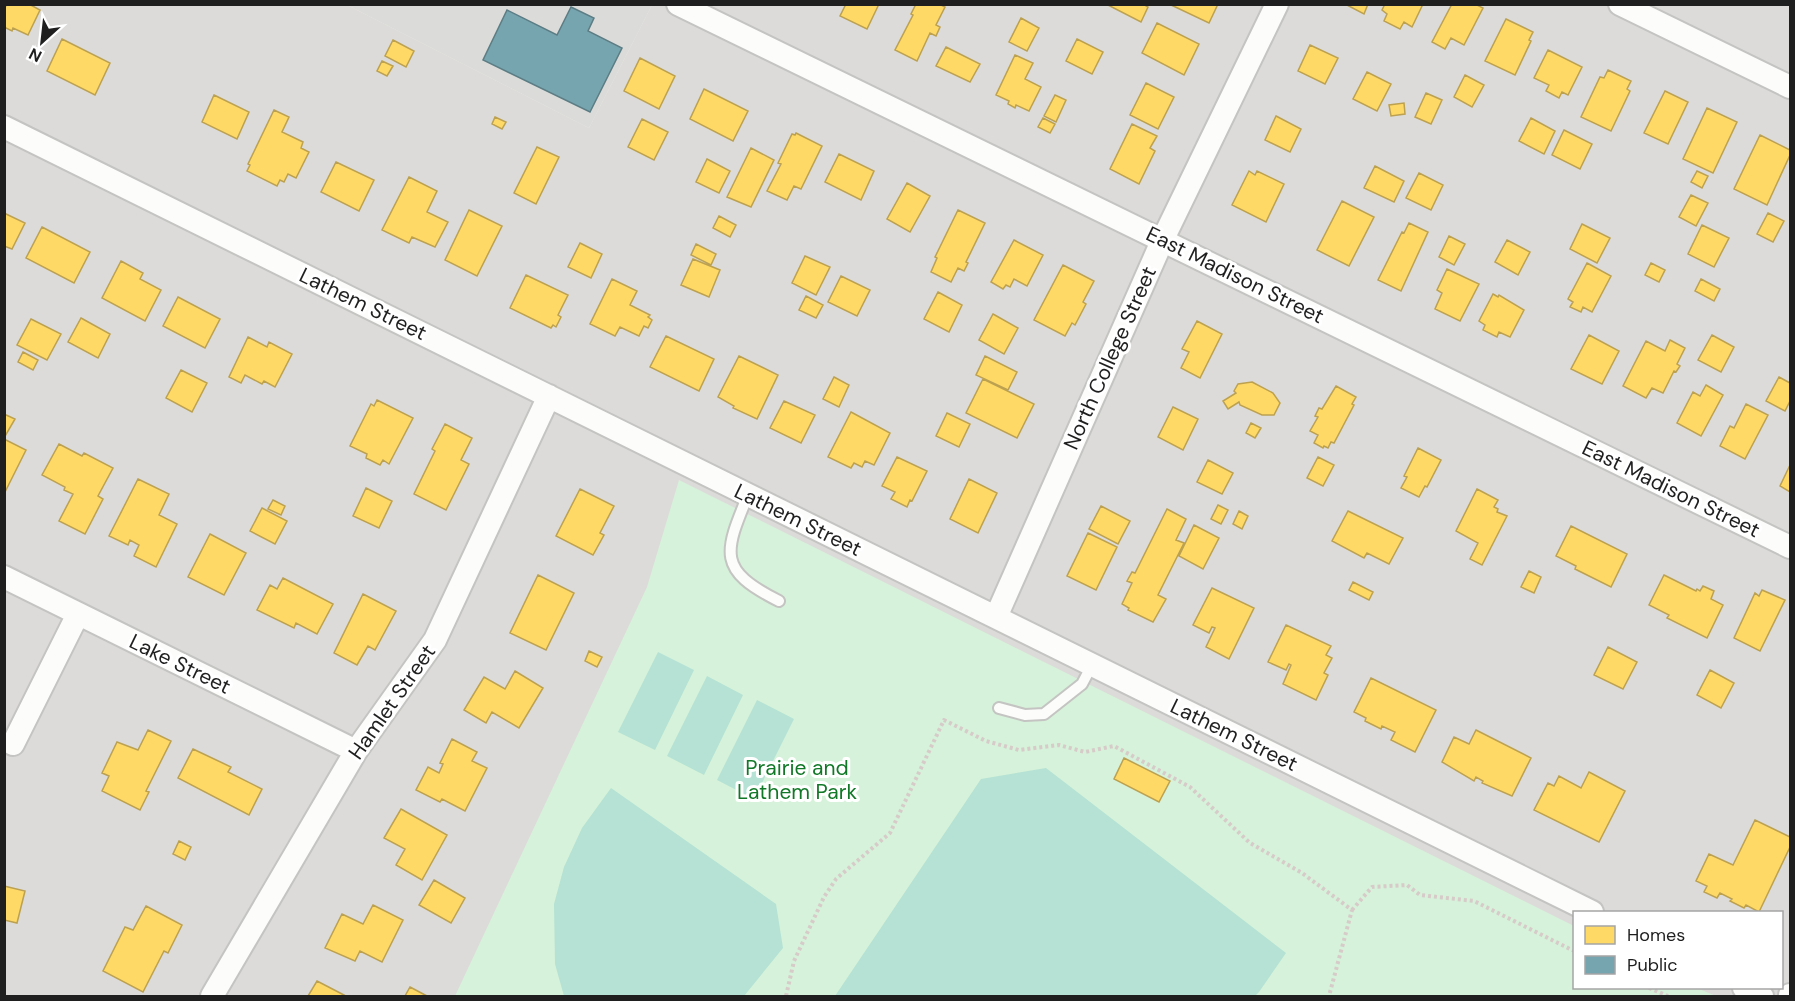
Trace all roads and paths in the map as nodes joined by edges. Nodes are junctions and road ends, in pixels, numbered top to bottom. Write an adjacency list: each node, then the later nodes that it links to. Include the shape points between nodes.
1 (678, 4): 6 (street, East Madison Street)
2 (1276, 4): 6 (street, North College Street)
3 (1620, 4): 4 (street)
4 (1791, 87)
5 (4, 127): 7 (street, Lathem Street)
6 (1163, 239): 9 (street, East Madison Street); 13 (street, North College Street)
7 (549, 396): 8 (street, Lathem Street); 17 (street, Hamlet Street, via 435,640)
8 (748, 495): 11 (lane, via 730,547 733,567 758,591); 13 (street, Lathem Street)
9 (1791, 547)
10 (4, 577): 12 (street, Lake Street)
11 (779, 601)
12 (78, 614): 16 (street); 17 (street, Lake Street)
13 (996, 617): 14 (street, Lathem Street)
14 (1092, 665): 15 (lane, via 1082,684 1044,714 1025,715); 19 (street, Lathem Street)
15 (999, 708)
16 (13, 744)
17 (356, 751): 23 (street, Hamlet Street)
18 (1352, 909): 20 (path, via 1372,887 1407,885 1420,895 1474,901); 24 (path, via 1302,873 1250,843 1190,787 1114,746 1085,752 1059,745 1019,750 986,741 944,720 891,833 836,879 824,897 794,961); 25 (path)
19 (1590, 911)
20 (1573, 950)
21 (1653, 989): 26 (path)
22 (1748, 989): 27 (street)
23 (212, 996)
24 (786, 996)
25 (1329, 996)
26 (1668, 996)
27 (1762, 996)

